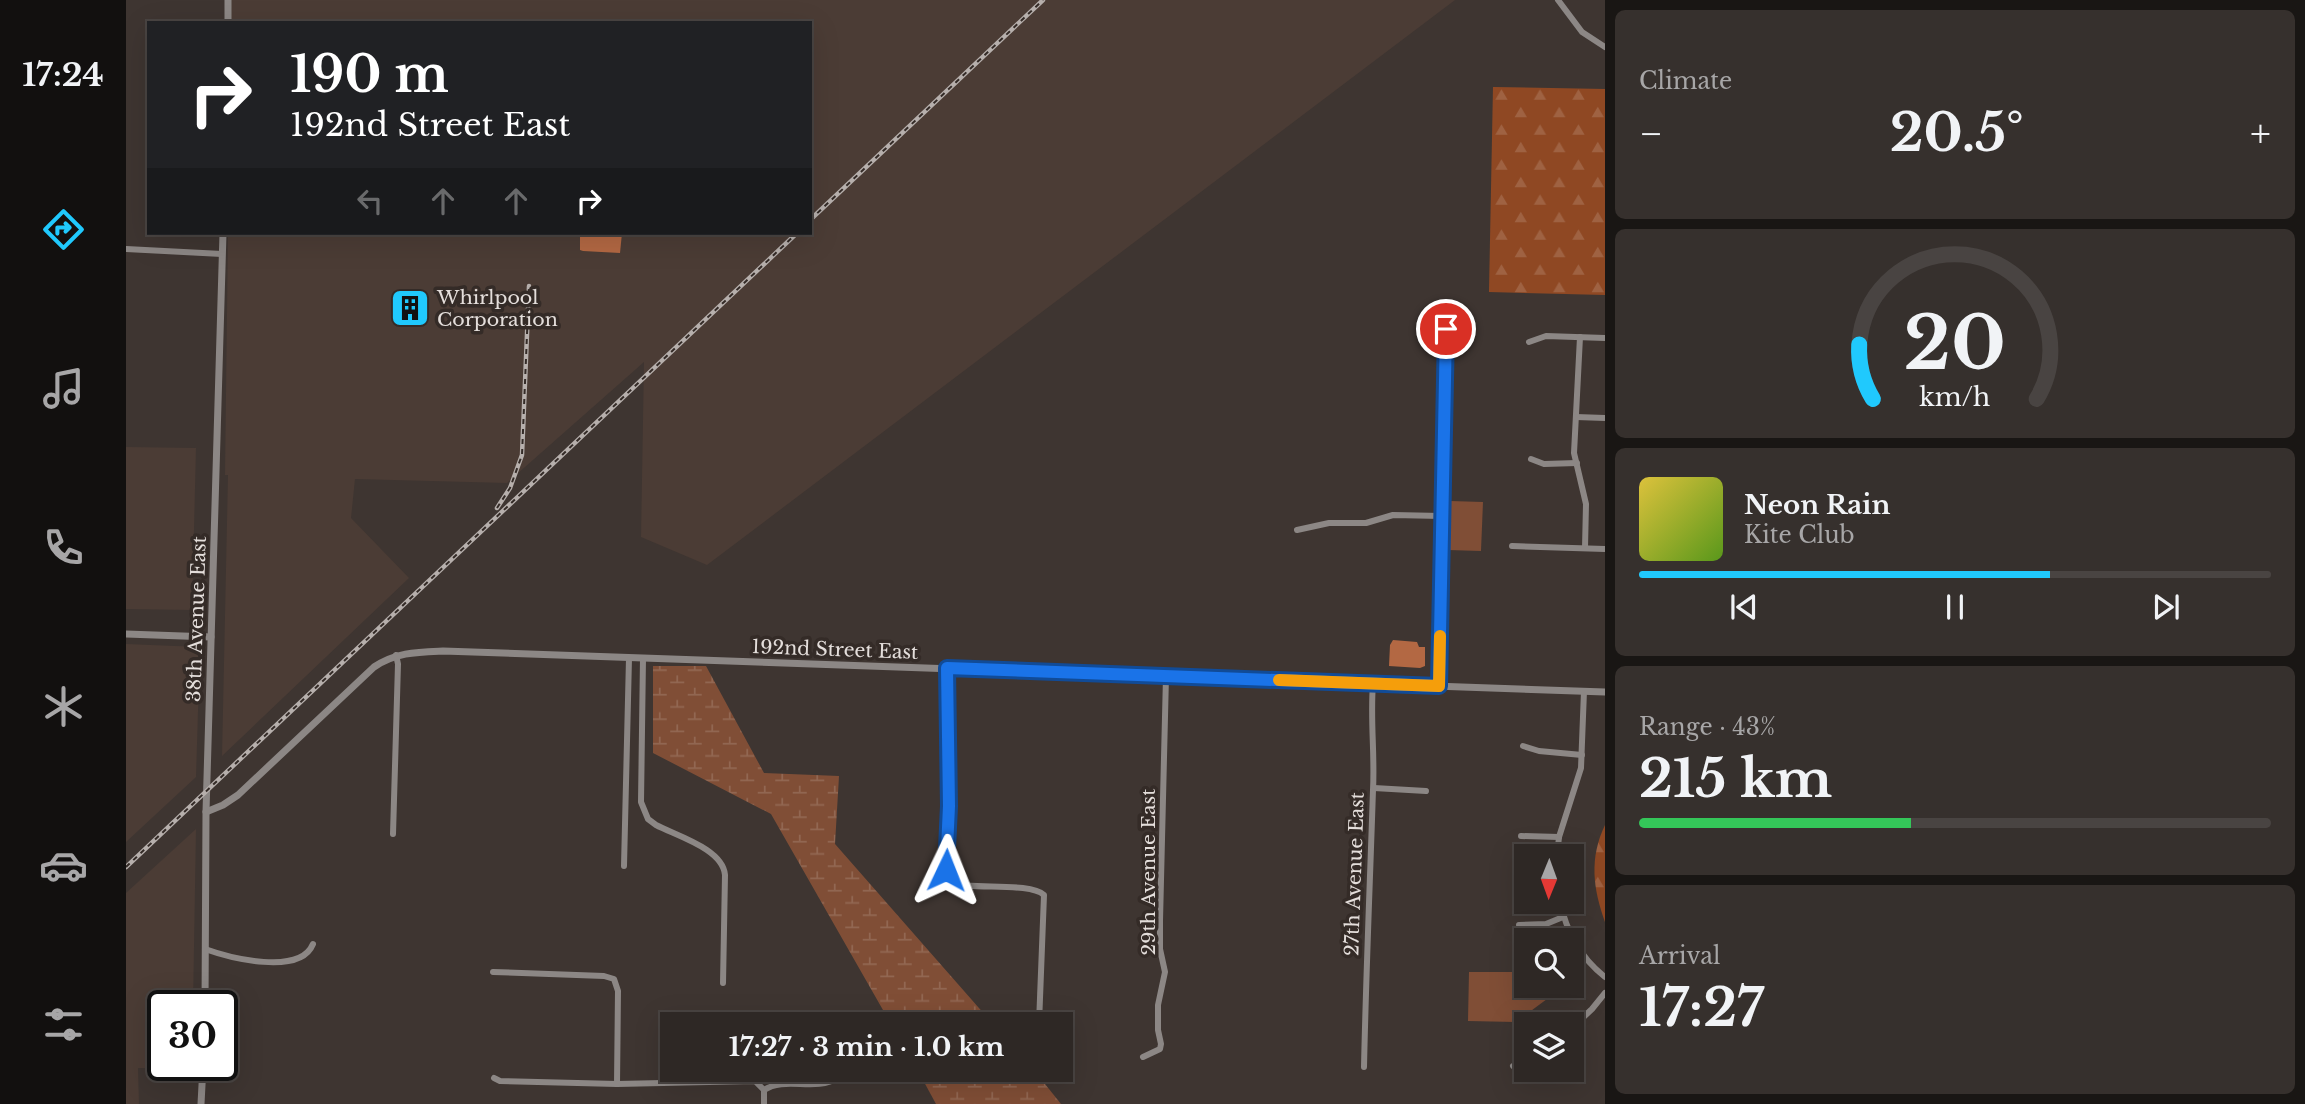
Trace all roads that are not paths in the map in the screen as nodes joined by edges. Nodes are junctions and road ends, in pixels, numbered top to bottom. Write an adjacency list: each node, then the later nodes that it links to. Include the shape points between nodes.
1 (229, 0): 3 (street)
2 (1558, 0): 4 (street, via 1582,32)
3 (228, 21)
4 (1605, 47)
5 (223, 235): 7 (street, 38th Avenue East)
6 (126, 249): 7 (street)
7 (222, 254): 22 (street, 38th Avenue East)
8 (1440, 313): 16 (street, via 1447,331)
9 (1580, 337): 10 (street); 11 (street, via 1546,336); 12 (street)
10 (1605, 338)
11 (1529, 342)
12 (1576, 417): 13 (street); 15 (street)
13 (1605, 418)
14 (1531, 459): 15 (street, via 1544,464)
15 (1577, 463): 19 (street, via 1586,504)
16 (1443, 516): 17 (street, via 1393,516); 29 (street)
17 (1297, 530)
18 (1513, 546): 19 (street)
19 (1585, 548): 20 (street)
20 (1605, 549)
21 (126, 634): 22 (street)
22 (211, 637): 36 (street, 38th Avenue East)
23 (396, 655): 24 (street, 192nd Street East, via 443,651); 36 (street, 192nd Street East, via 361,677 238,794); 37 (street)
24 (629, 658): 25 (street, 192nd Street East); 41 (street)
25 (643, 658): 26 (street, 192nd Street East); 49 (street, via 641,802 648,819 709,851 723,864)
26 (947, 668): 27 (street, 192nd Street East); 52 (street, via 948,881 963,886 1031,889 1044,895)
27 (1166, 676): 28 (street, 192nd Street East); 54 (street, 29th Avenue East, via 1160,921 1165,972 1158,1005 1161,1044 1160,1049)
28 (1373, 684): 29 (street, 192nd Street East); 34 (street, 27th Avenue East)
29 (1439, 686): 30 (street, 192nd Street East)
30 (1584, 691): 31 (street, 192nd Street East); 33 (street)
31 (1605, 692)
32 (1523, 746): 33 (street)
33 (1582, 755): 39 (street)
34 (1374, 788): 35 (street); 55 (street, 27th Avenue East)
35 (1426, 791)
36 (206, 812): 46 (street, 38th Avenue East)
37 (393, 834)
38 (1521, 836): 39 (street)
39 (1559, 837): 40 (street)
40 (1558, 844)
41 (624, 866)
42 (1562, 914): 43 (street)
43 (1563, 917): 44 (street, via 1546,924); 48 (street, via 1578,950)
44 (1519, 925)
45 (313, 944): 46 (street, via 306,956 294,961 239,959)
46 (205, 948): 50 (street, 38th Avenue East)
47 (493, 972): 59 (street, via 612,978 618,991)
48 (1605, 977)
49 (723, 983)
50 (205, 990)
51 (1605, 993): 53 (street)
52 (1039, 1012)
53 (1584, 1017)
54 (1143, 1056)
55 (1364, 1067)
56 (494, 1078): 59 (street)
57 (202, 1081): 61 (street)
58 (829, 1082): 60 (street, via 773,1085)
59 (617, 1084): 60 (street, via 755,1081)
60 (764, 1090): 62 (street)
61 (201, 1104)
62 (764, 1104)

